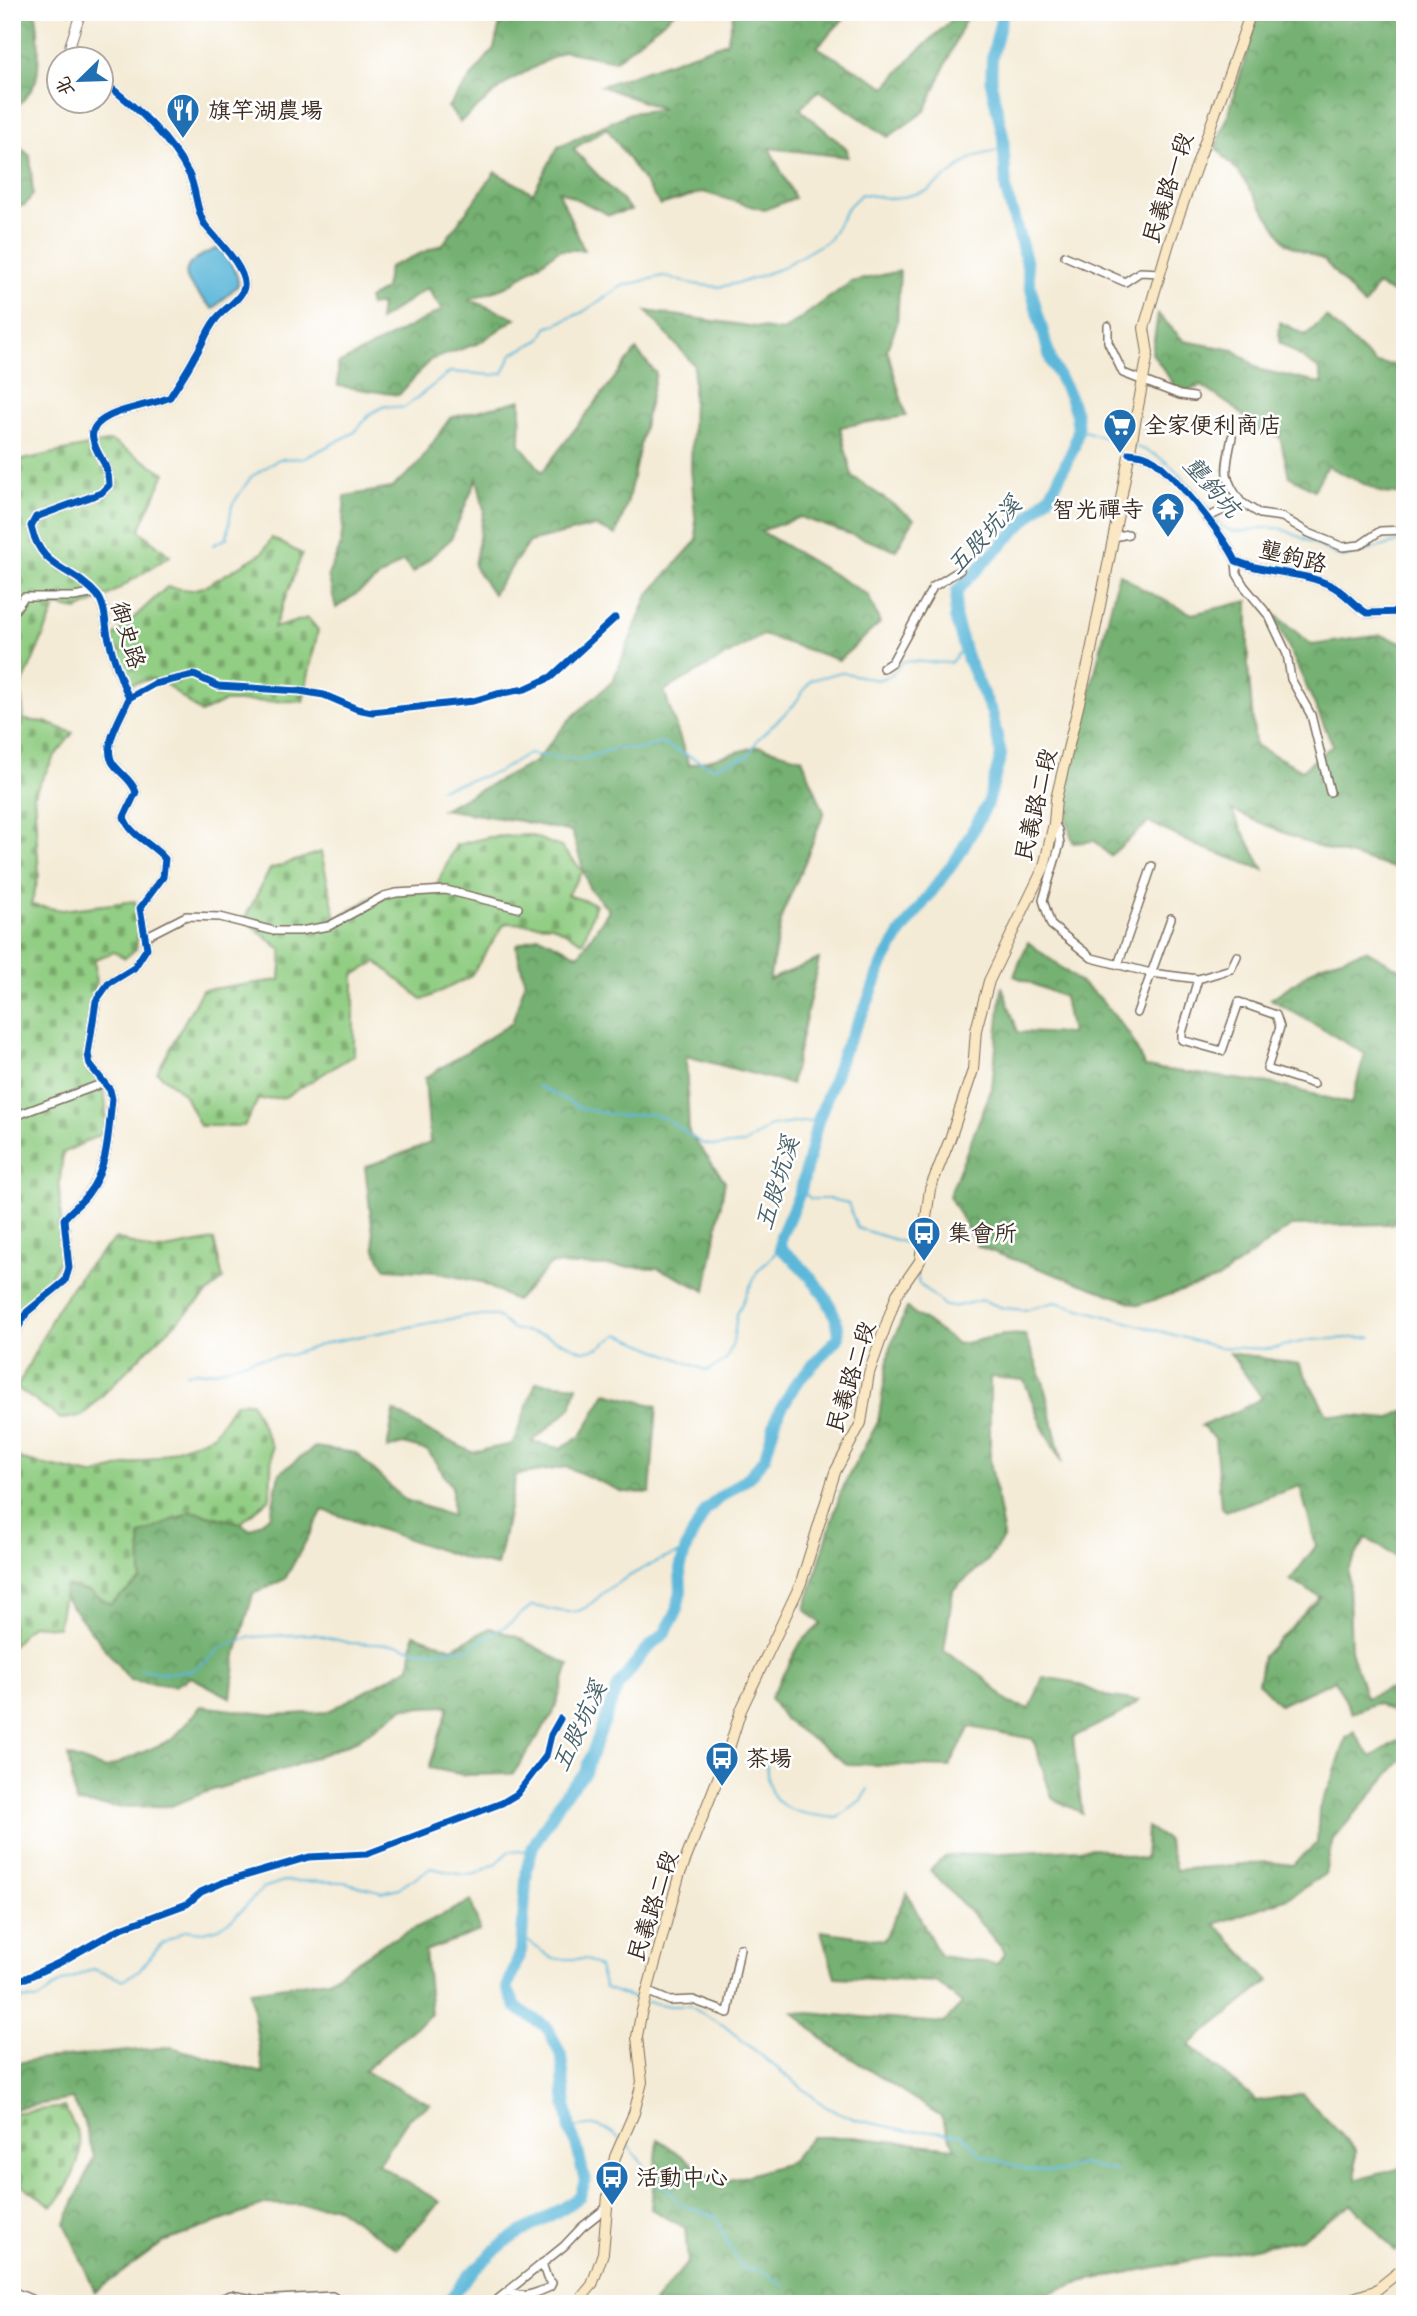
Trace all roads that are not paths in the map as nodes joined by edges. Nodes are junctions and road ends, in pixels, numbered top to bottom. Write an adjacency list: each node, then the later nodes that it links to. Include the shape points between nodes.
1 (80, 12): 3 (street)
2 (1251, 12): 6 (main road, 民義路一段)
3 (70, 46)
4 (116, 92): 19 (street, 御史路, via 172,147 190,176 200,216 231,256 245,286 205,334 170,397 115,414 94,426 93,442 105,462 109,485 101,493 33,521 41,553)
5 (1065, 256): 6 (street, via 1125,282 1140,272)
6 (1161, 273): 8 (main road, 民義路一段, via 1144,328 1148,354)
7 (1108, 326): 8 (street, via 1108,342 1123,373)
8 (1143, 380): 9 (street); 11 (main road, 民義路二段)
9 (1194, 397)
10 (1232, 438): 12 (street, via 1226,471)
11 (1130, 447): 13 (street, 壟鉤路, via 1155,461); 16 (main road, 民義路二段)
12 (1241, 502): 13 (street); 14 (street, via 1343,547 1360,545 1380,531)
13 (1211, 516): 17 (street, 壟鉤路)
14 (1405, 530)
15 (1128, 534): 16 (street)
16 (1114, 537): 26 (main road, 民義路二段)
17 (1236, 561): 20 (street, 壟鉤路, via 1334,586 1367,613); 25 (street, via 1237,574 1269,616 1287,653 1291,679 1311,715)
18 (960, 570): 23 (street, via 933,587 892,662)
19 (96, 593): 21 (street, via 24,597); 24 (street, 御史路)
20 (1405, 612)
21 (12, 614)
22 (615, 618): 24 (street, via 551,677 525,690 473,701 372,712 324,695 218,686 193,674 154,684)
23 (883, 668)
24 (129, 698): 30 (street, 御史路, via 108,756 136,792 124,817 127,826 165,859 163,877 140,908)
25 (1330, 792)
26 (1054, 824): 32 (street, via 1060,844 1044,900 1051,925 1092,958); 43 (main road, 民義路二段, via 1044,867 989,981 976,1030 973,1070 930,1189 920,1261 897,1294 869,1373 861,1423 835,1472 801,1583 741,1710 679,1876)
27 (1152, 866): 32 (street)
28 (518, 908): 30 (street, via 446,890 396,893 329,926 274,931 220,917 186,916)
29 (1171, 918): 33 (street)
30 (145, 937): 36 (street, 御史路, via 147,948 134,968 108,984 96,1001 88,1054 90,1066)
31 (1237, 956): 34 (street, via 1231,969)
32 (1118, 965): 33 (street)
33 (1150, 974): 34 (street); 35 (street)
34 (1198, 979): 37 (street, via 1182,1040 1223,1051 1239,1002 1276,1016 1280,1027 1268,1069)
35 (1137, 1013)
36 (104, 1083): 38 (street); 39 (street, 御史路, via 112,1099 105,1161 86,1198 64,1219 69,1268 65,1281 27,1312)
37 (1314, 1084)
38 (12, 1117)
39 (12, 1339)
40 (560, 1719): 42 (street, via 546,1756 517,1794 502,1802 367,1854 309,1857 224,1882 187,1904 119,1929 38,1973)
41 (740, 1948): 43 (street, via 728,2013 693,2000)
42 (12, 1980)
43 (645, 1998): 44 (main road, 民義路二段, via 637,2037 642,2081 609,2184)
44 (606, 2208): 45 (street); 53 (main road, 民義路二段, via 603,2253 592,2285)
45 (542, 2263): 48 (street); 48 (street, via 550,2287 528,2295 515,2296)
46 (1405, 2267): 54 (main road, via 1375,2291)
47 (12, 2291): 49 (street)
48 (508, 2291): 52 (street)
49 (43, 2304)
50 (207, 2304): 51 (street, via 231,2295 259,2300 331,2296)
51 (344, 2304)
52 (492, 2304)
53 (576, 2304)
54 (1335, 2304)

